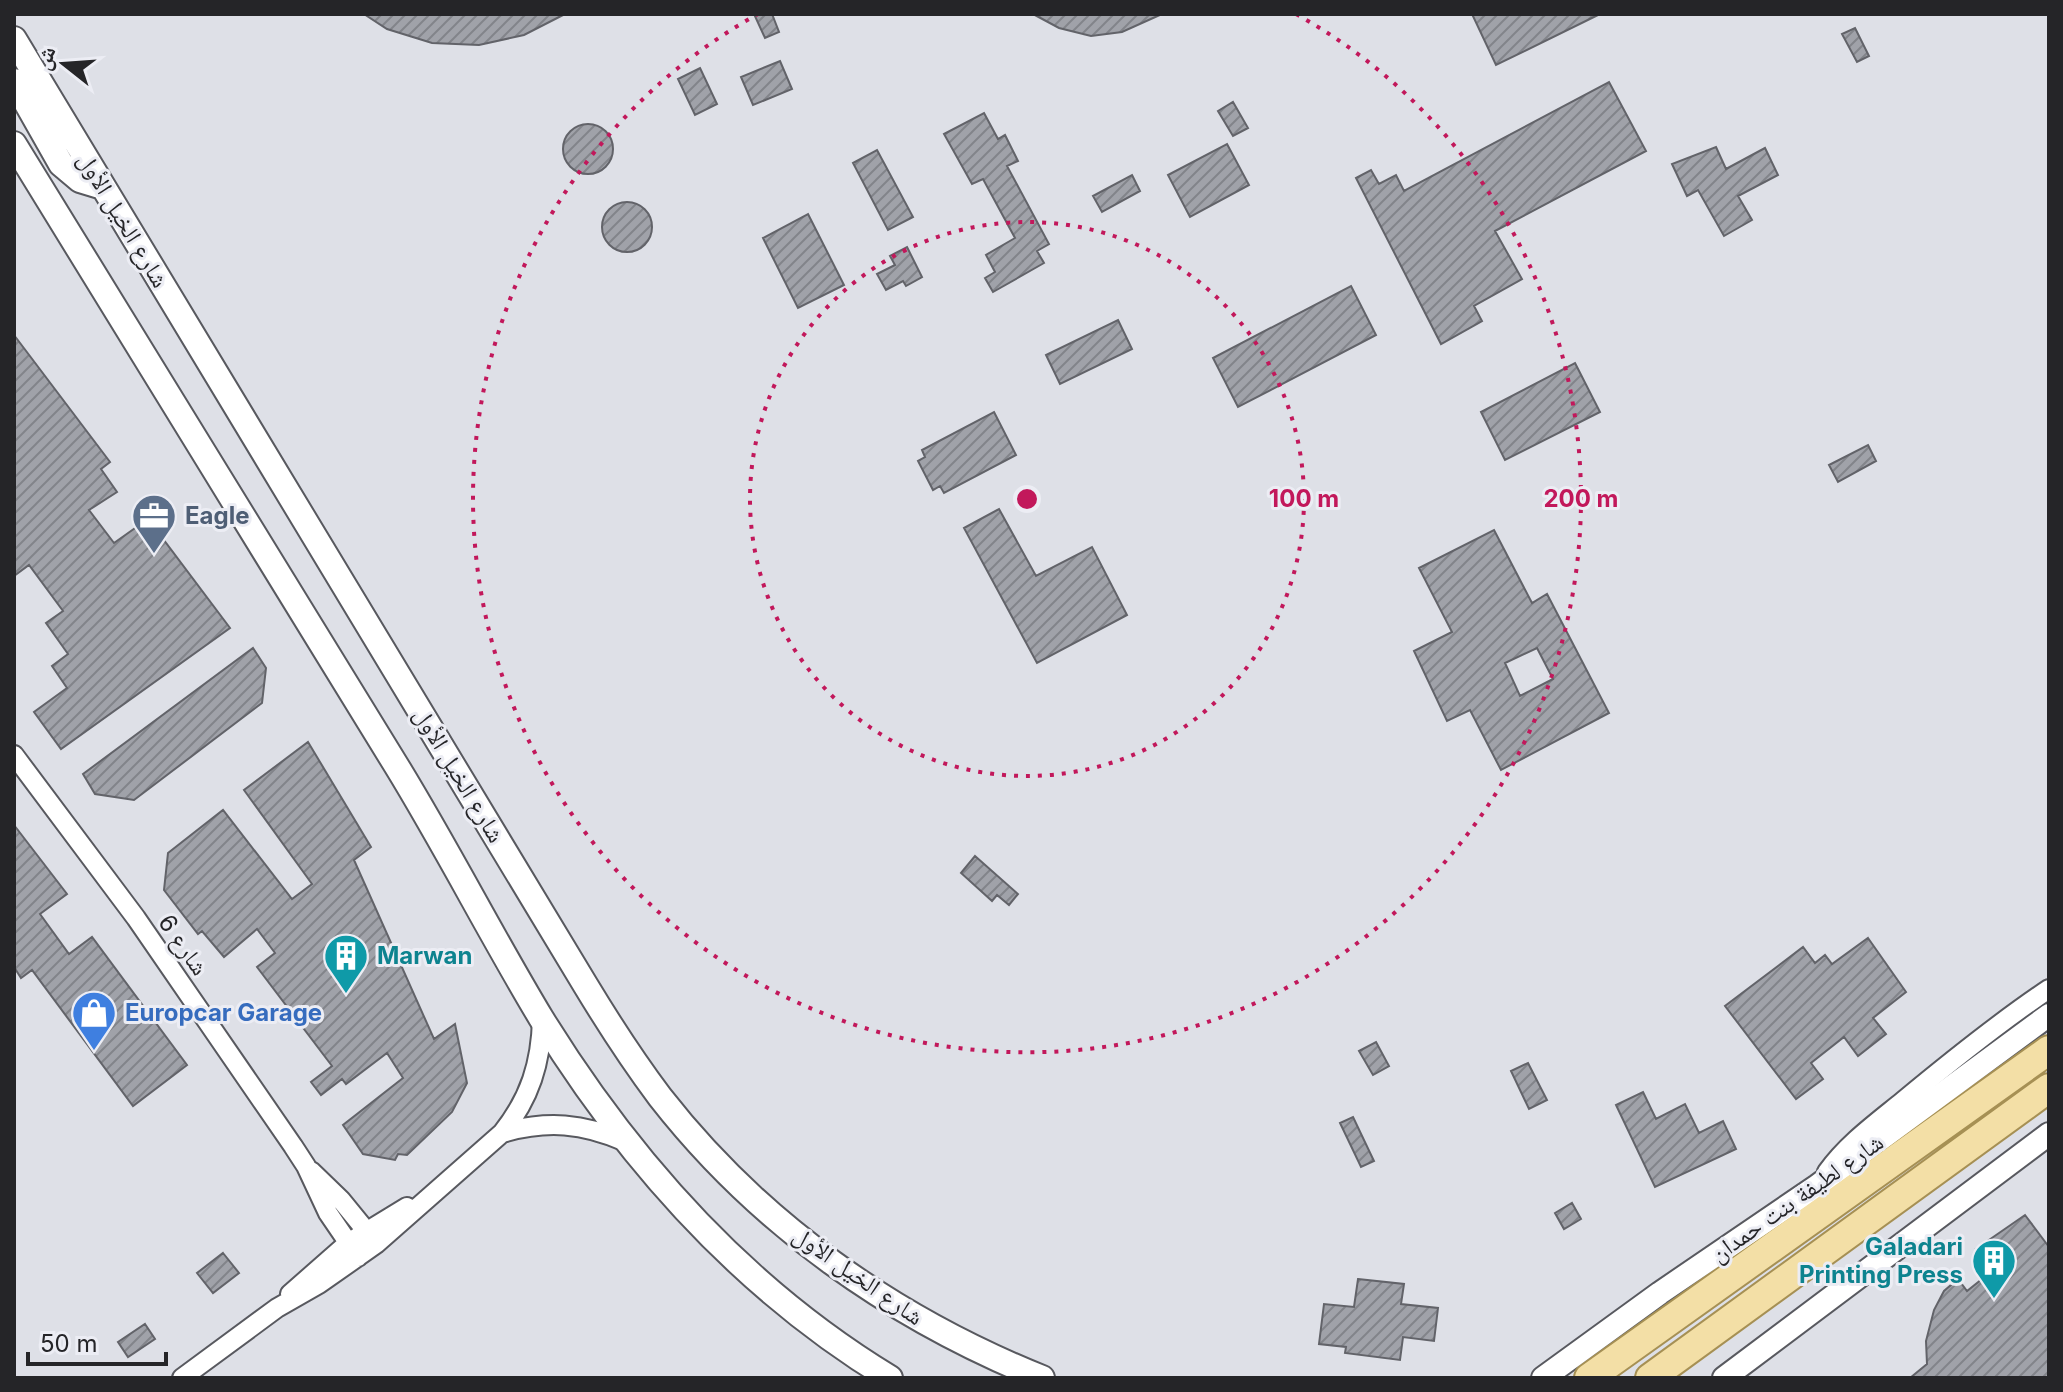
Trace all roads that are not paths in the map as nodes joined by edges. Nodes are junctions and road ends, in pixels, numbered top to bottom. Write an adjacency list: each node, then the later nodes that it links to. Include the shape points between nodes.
1 (14, 39): 4 (main road, شارع الخيل الأول)
2 (14, 81): 4 (main road, via 61,164 80,180)
3 (14, 144): 8 (main road, شارع الخيل الأول, via 403,776)
4 (103, 187): 20 (main road, شارع الخيل الأول, via 621,1043 661,1098 753,1198 858,1282 927,1324)
5 (14, 755): 14 (street, شارع 6, via 136,918)
6 (2049, 989): 15 (street, via 1969,1046 1861,1136)
7 (2049, 1015): 15 (street, شارع لطيفة بنت حمدان)
8 (542, 1019): 11 (street, via 542,1043 529,1091); 13 (main road, شارع الخيل الأول)
9 (2049, 1050): 22 (main road, شارع لطيفة بنت حمدان)
10 (2049, 1088): 23 (main road)
11 (502, 1133): 13 (street, via 552,1124 603,1132); 16 (street)
12 (2049, 1134): 24 (street)
13 (626, 1142): 19 (main road, شارع الخيل الأول, via 749,1275)
14 (306, 1166): 16 (street, شارع 6); 17 (street, شارع 6)
15 (1817, 1186): 21 (street, شارع لطيفة بنت حمدان)
16 (371, 1237): 17 (street)
17 (353, 1250): 18 (street, via 319,1284)
18 (182, 1378)
19 (890, 1378)
20 (1042, 1378)
21 (1543, 1378)
22 (1589, 1378)
23 (1650, 1378)
24 (1724, 1378)

